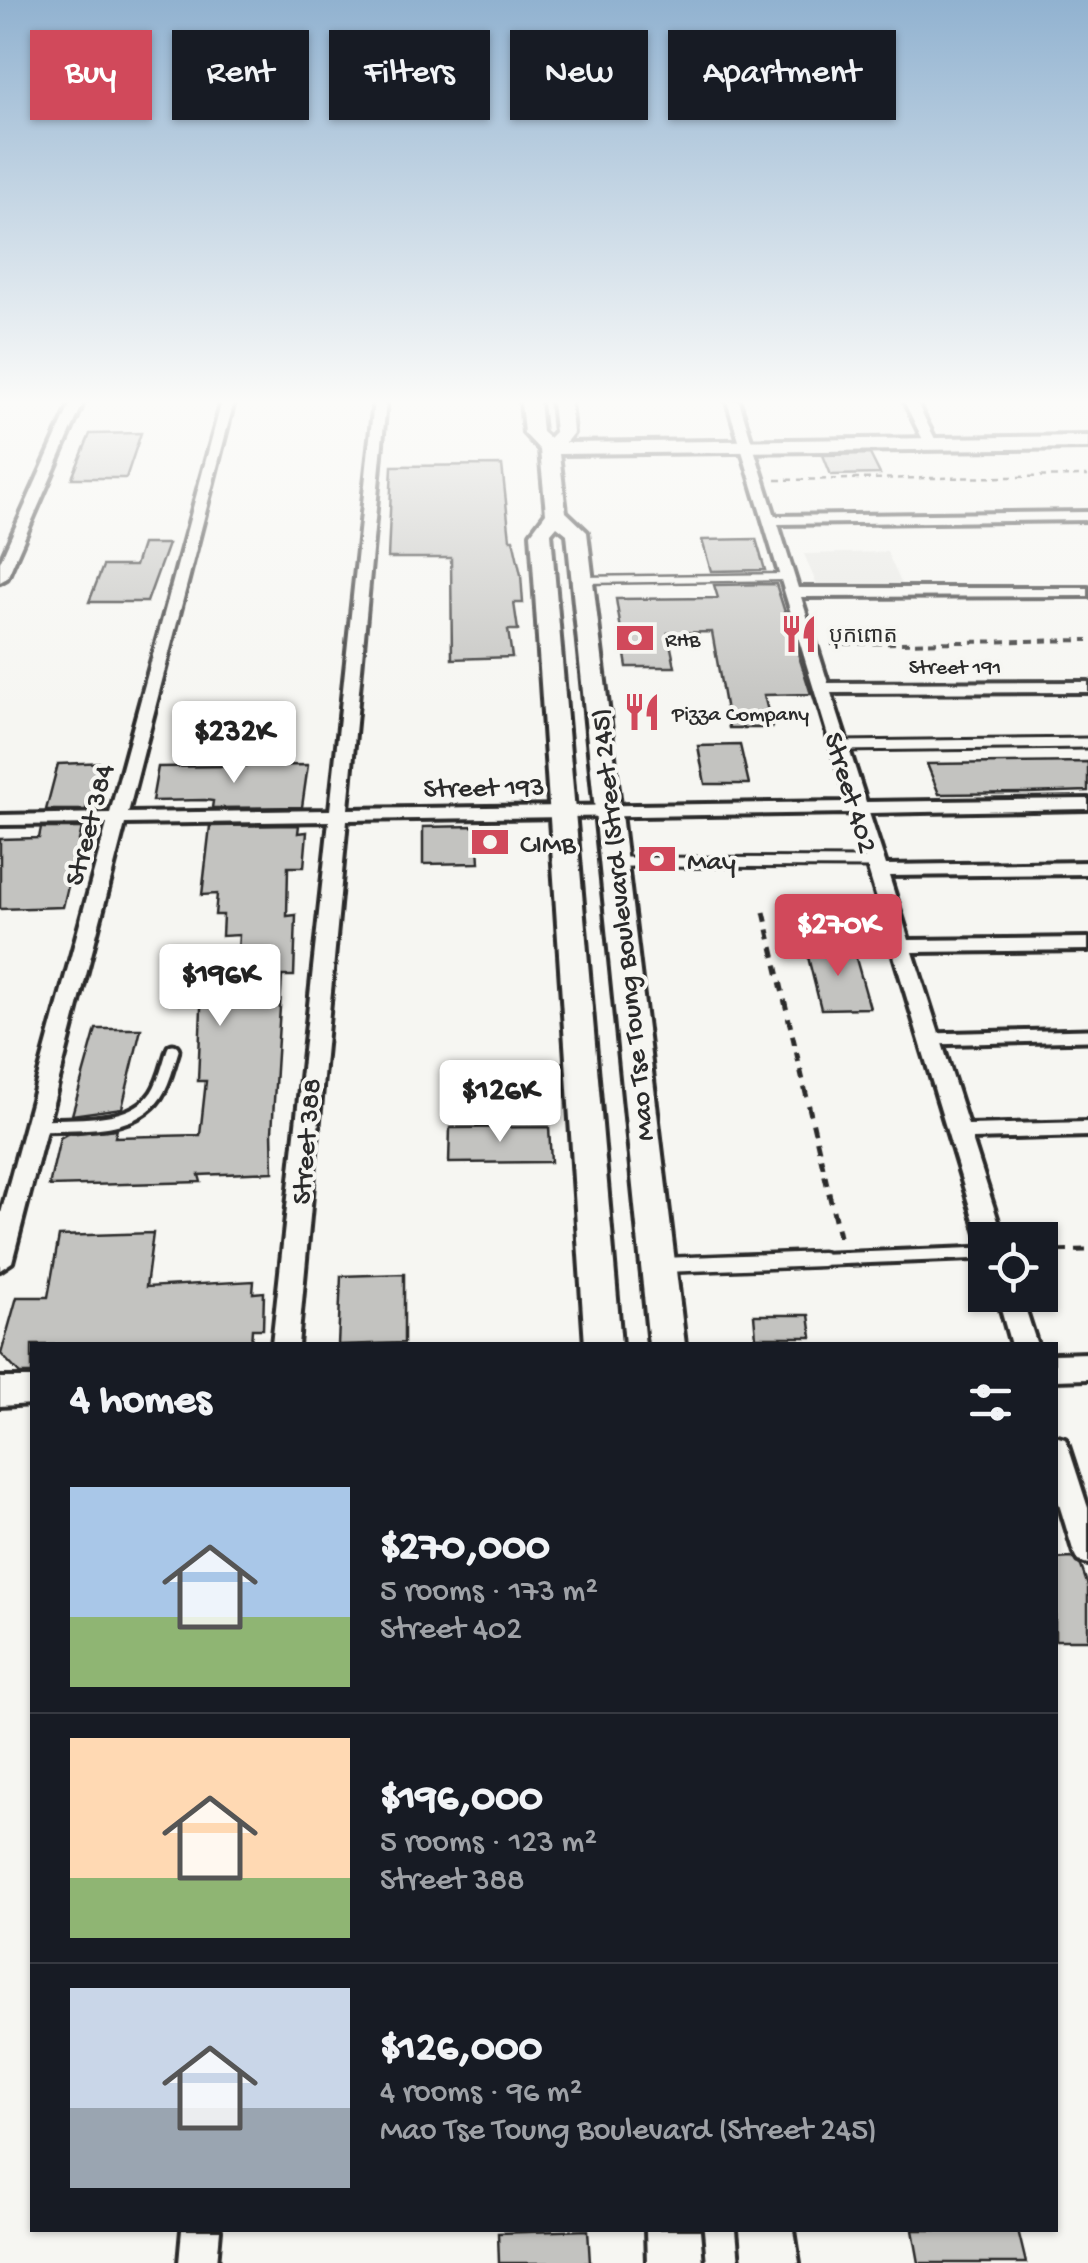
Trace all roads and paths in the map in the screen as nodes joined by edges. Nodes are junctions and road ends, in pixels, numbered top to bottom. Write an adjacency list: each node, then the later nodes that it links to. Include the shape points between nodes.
1 (31, 507): 9 (street)
2 (200, 507): 24 (street, Street 384)
3 (369, 507): 23 (street, Street 388)
4 (555, 507): 6 (main road, Mao Tse Toung Boulevard (Street 245))
5 (766, 507): 8 (street, Street 402)
6 (556, 514): 10 (main road, Mao Tse Toung Boulevard (Street 245), via 576,532); 21 (main road, Mao Tse Toung Boulevard (Street 245), via 541,533)
7 (1088, 516): 8 (street)
8 (770, 520): 11 (street, Street 402)
9 (0, 578)
10 (581, 580): 11 (lane); 22 (main road, Mao Tse Toung Boulevard (Street 245))
11 (790, 585): 12 (street); 14 (street, Street 402)
12 (1088, 592)
13 (1088, 640): 14 (path)
14 (808, 644): 16 (street, Street 402)
15 (1088, 686): 16 (street, Street 191)
16 (822, 688): 18 (street, Street 402)
17 (1088, 743): 18 (lane)
18 (840, 746): 20 (street, Street 402)
19 (1088, 804): 20 (street, Street 193)
20 (858, 807): 22 (street, Street 193); 27 (street, Street 402)
21 (562, 811): 22 (street, Street 193); 23 (street, Street 193); 47 (main road, Mao Tse Toung Boulevard (Street 245))
22 (607, 811): 26 (main road, Mao Tse Toung Boulevard (Street 245))
23 (336, 815): 24 (street, Street 193); 46 (street, Street 388)
24 (117, 818): 25 (street, Street 193); 35 (street, Street 384)
25 (0, 820)
26 (614, 862): 27 (lane); 44 (main road, Mao Tse Toung Boulevard (Street 245))
27 (876, 867): 28 (street); 31 (street, Street 402)
28 (1088, 868)
29 (764, 912): 42 (path)
30 (1088, 944): 31 (street)
31 (901, 946): 33 (street, Street 402)
32 (1088, 1036): 33 (lane)
33 (930, 1039): 37 (street, Street 402)
34 (173, 1050): 35 (lane, via 146,1106 122,1116)
35 (36, 1125): 43 (street, Street 384)
36 (1088, 1128): 37 (street)
37 (958, 1132): 38 (street, Street 402)
38 (986, 1222)
39 (1088, 1250): 40 (path)
40 (1058, 1251)
41 (968, 1254): 42 (lane)
42 (844, 1258): 44 (lane)
43 (0, 1262)
44 (658, 1265): 48 (main road, Mao Tse Toung Boulevard (Street 245))
45 (1013, 1312): 49 (street)
46 (285, 1342)
47 (603, 1342)
48 (667, 1342)
49 (1023, 1342)
50 (1088, 1366): 51 (main road)
51 (1058, 1367)
52 (30, 1391): 53 (main road)
53 (0, 1392)
54 (1058, 1456): 55 (street)
55 (1088, 1553)
56 (202, 2232): 59 (street)
57 (672, 2232): 60 (main road)
58 (767, 2232): 61 (main road)
59 (198, 2263)
60 (675, 2263)
61 (771, 2263)

